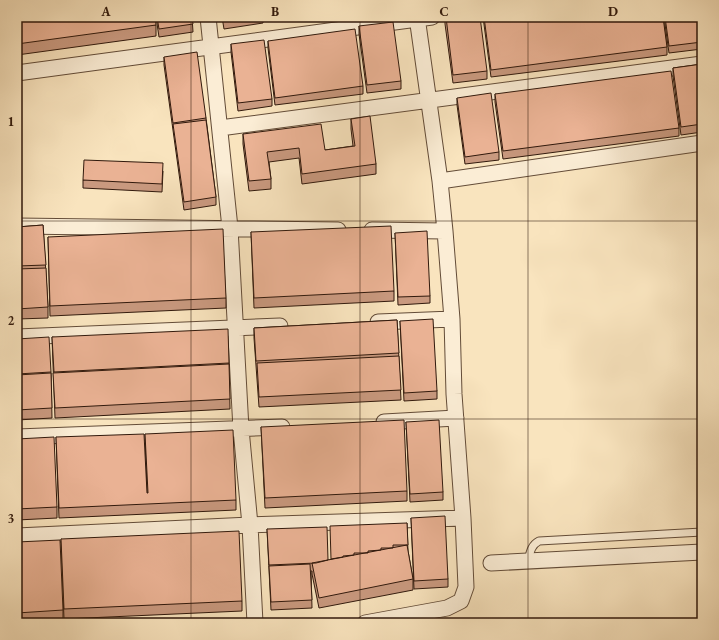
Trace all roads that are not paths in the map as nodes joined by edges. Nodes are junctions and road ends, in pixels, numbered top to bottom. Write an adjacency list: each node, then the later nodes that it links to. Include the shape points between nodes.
1 (208, 17): 3 (street)
2 (422, 18): 3 (street); 6 (street)
3 (211, 46): 5 (street); 7 (street)
4 (702, 64): 6 (street)
5 (17, 73)
6 (429, 101): 7 (street); 9 (street)
7 (220, 128): 11 (street)
8 (702, 143): 9 (street)
9 (440, 181): 12 (street)
10 (17, 226): 11 (street)
11 (230, 228): 12 (street); 16 (street)
12 (445, 231): 13 (street)
13 (452, 319): 14 (street); 18 (street)
14 (366, 322)
15 (297, 326): 16 (street)
16 (235, 328): 17 (street); 21 (street)
17 (17, 337)
18 (456, 418): 19 (street); 23 (street)
19 (371, 423)
20 (294, 426): 21 (street)
21 (241, 429): 22 (street); 24 (street)
22 (17, 437)
23 (463, 518): 24 (street); 31 (street, via 466,587 461,601 447,608)
24 (250, 525): 26 (street); 30 (street)
25 (702, 532): 28 (lane, via 539,541 532,547)
26 (17, 536)
27 (702, 552): 28 (street)
28 (528, 561): 29 (street)
29 (491, 563)
30 (255, 623)
31 (365, 623)

